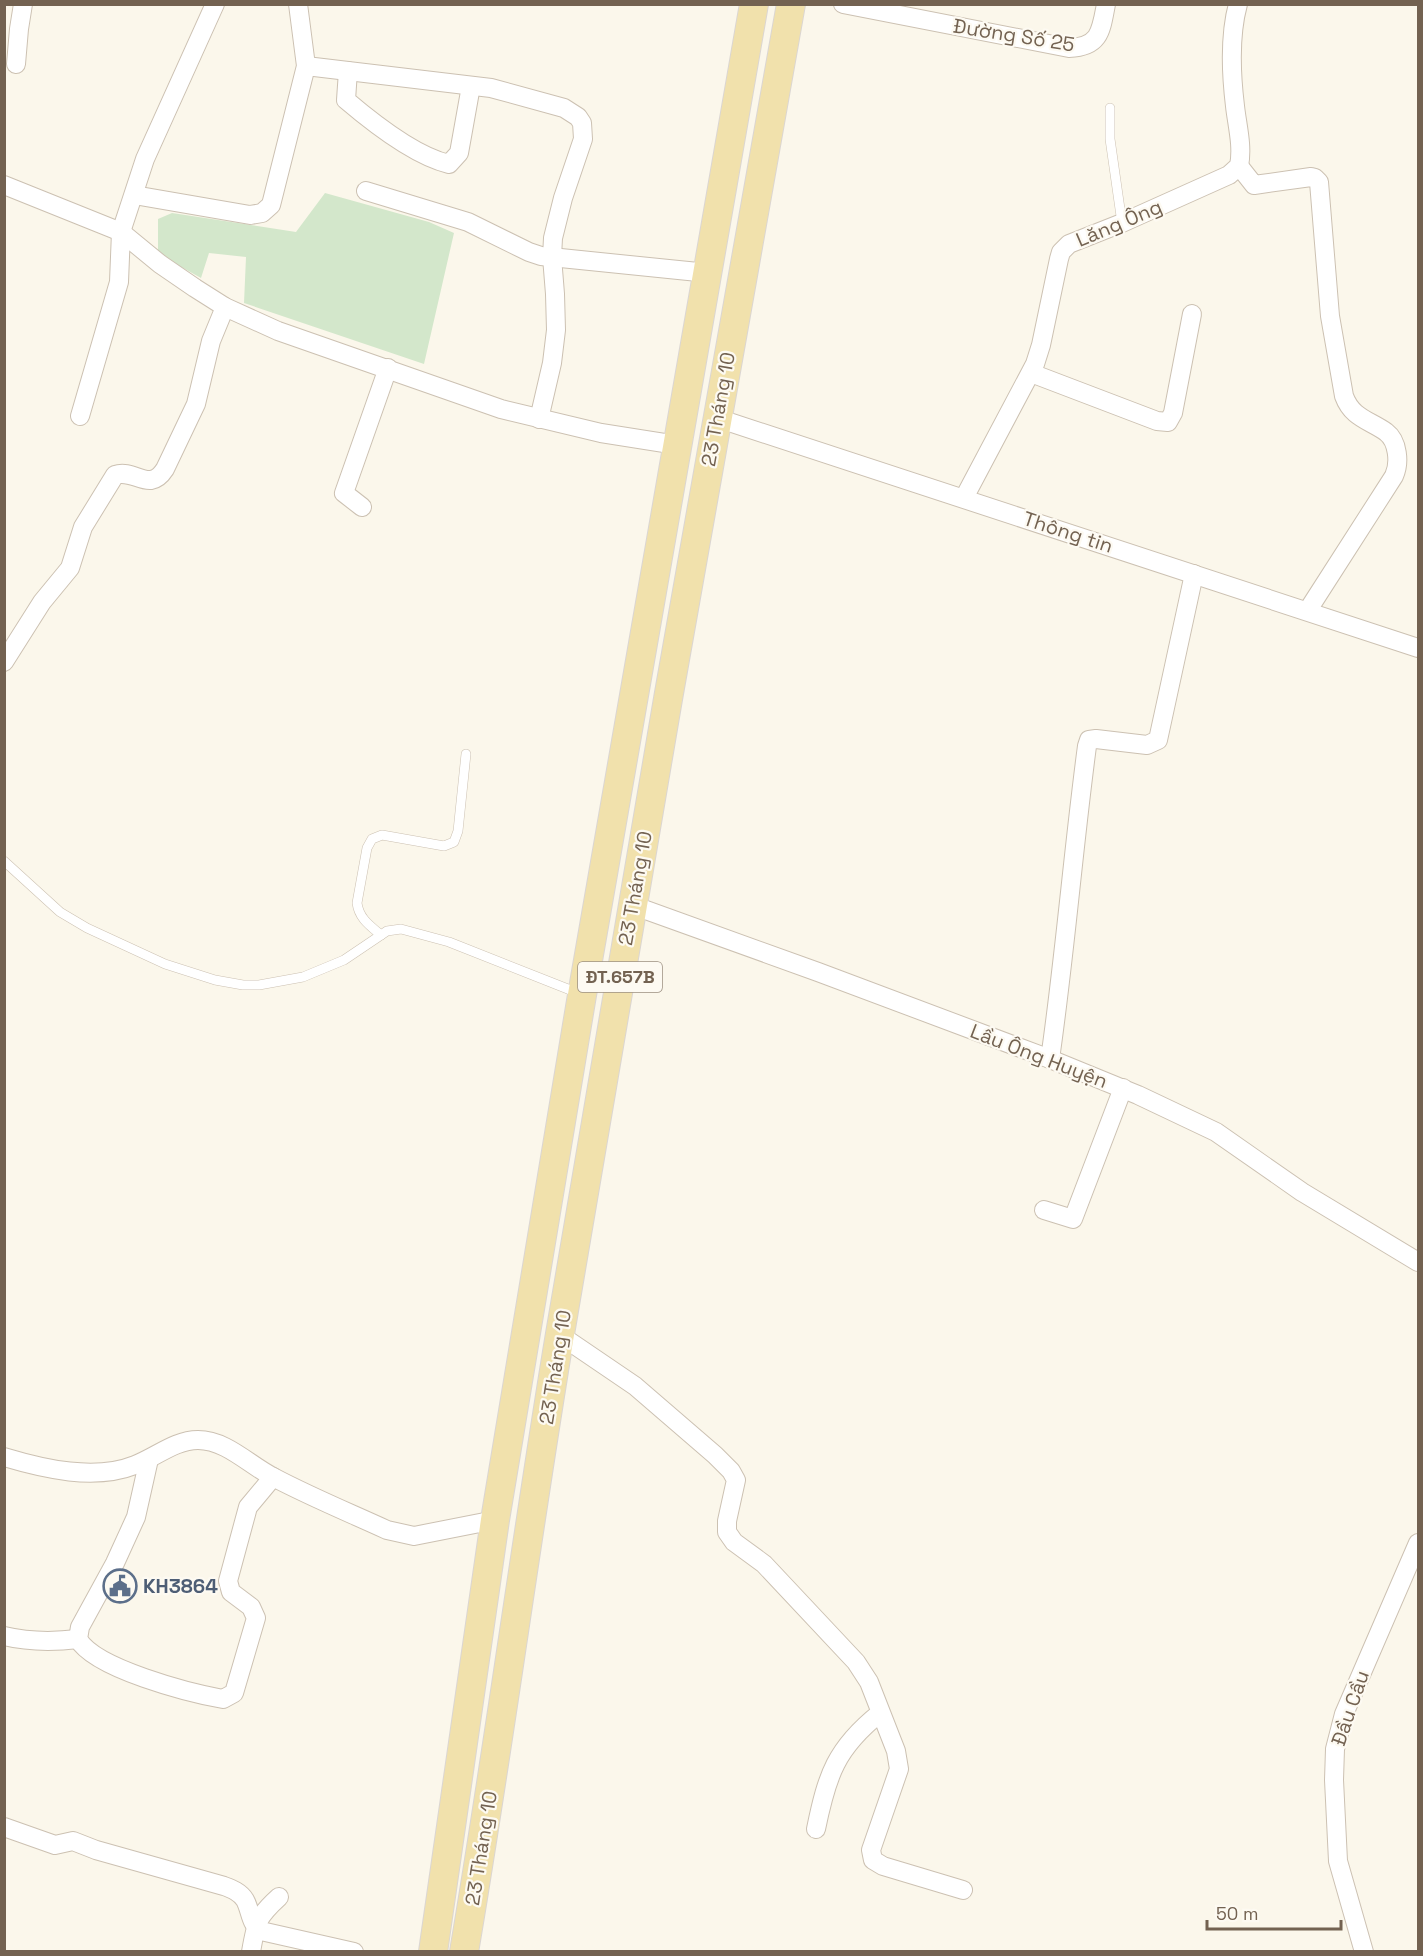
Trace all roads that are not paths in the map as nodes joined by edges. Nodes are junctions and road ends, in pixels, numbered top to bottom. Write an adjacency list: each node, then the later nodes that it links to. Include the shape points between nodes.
1 (23, 4): 9 (street)
2 (215, 4): 17 (street, via 146,159)
3 (298, 4): 10 (street)
4 (754, 4): 21 (main road, 23 Tháng 10 / ĐT.657B)
5 (791, 4): 27 (main road, 23 Tháng 10 / ĐT.657B)
6 (843, 4): 7 (street, Đường Số 25, via 1069,48 1087,46 1095,40)
7 (1106, 4)
8 (1238, 4): 14 (street, via 1232,38)
9 (16, 64)
10 (306, 66): 11 (street); 17 (street, via 273,201 266,210 250,215)
11 (348, 71): 12 (street); 12 (street, via 346,100 376,126 449,164 459,153)
12 (471, 86): 20 (street, via 564,108 582,123 583,140 555,226)
13 (1110, 108): 18 (lane, via 1110,139)
14 (1239, 166): 18 (street, Lăng Ông, via 1229,175); 33 (street, via 1254,185 1311,177 1319,182 1330,315 1346,403 1390,436 1398,457 1394,476)
15 (4, 185): 19 (street)
16 (366, 191): 20 (street, via 468,222 529,252)
17 (134, 195): 19 (street)
18 (1122, 223): 25 (street, Lăng Ông, via 1069,244 1061,252)
19 (121, 232): 22 (street, via 160,264); 26 (street, via 119,282)
20 (552, 257): 21 (street); 28 (street, via 556,330)
21 (708, 273): 29 (main road, 23 Tháng 10 / ĐT.657B)
22 (225, 307): 24 (street, via 278,331); 35 (street, via 211,341 196,404 165,469 158,478 147,481 124,473 115,475 83,527 70,568 42,602)
23 (1192, 314): 25 (street, via 1168,422 1157,422)
24 (388, 368): 28 (street); 31 (street, via 344,493)
25 (1031, 373): 30 (street, Lăng Ông)
26 (80, 416)
27 (717, 417): 30 (street, Thông tin); 38 (main road, 23 Tháng 10 / ĐT.657B)
28 (539, 419): 29 (street)
29 (677, 445): 40 (main road, 23 Tháng 10 / ĐT.657B)
30 (964, 498): 32 (street, Thông tin)
31 (362, 507)
32 (1194, 574): 33 (street, Thông tin); 41 (street, via 1158,740 1147,745 1096,739 1089,740 1087,746)
33 (1308, 610): 34 (street, Thông tin)
34 (1419, 648)
35 (4, 662)
36 (466, 754): 39 (lane, via 454,842 444,846 382,835 372,839 367,848 358,910)
37 (4, 861): 39 (lane, via 60,912 165,964 215,980 259,985 303,977 344,960)
38 (632, 905): 41 (street, Lầu Ông Huyện); 45 (main road, 23 Tháng 10 / ĐT.657B)
39 (381, 934): 40 (lane, via 395,929 448,942)
40 (582, 995): 49 (main road, 23 Tháng 10 / ĐT.657B)
41 (1050, 1059): 42 (street, Lầu Ông Huyện)
42 (1123, 1088): 43 (street, via 1073,1220); 44 (street, Lầu Ông Huyện, via 1216,1132 1302,1192)
43 (1044, 1210)
44 (1419, 1262)
45 (560, 1335): 50 (main road, 23 Tháng 10 / ĐT.657B); 54 (street, via 635,1386 731,1471 736,1480 727,1532 764,1564 856,1662 867,1676)
46 (4, 1457): 47 (street, via 65,1472 118,1470)
47 (149, 1459): 48 (street, via 177,1444 200,1440 226,1447); 53 (street, via 136,1517 80,1627)
48 (273, 1478): 49 (street, via 400,1534 414,1536); 53 (street, via 248,1507 228,1581 231,1592 251,1606 256,1618 234,1694 224,1699 208,1696 125,1671 85,1649)
49 (495, 1520): 50 (main road); 62 (main road, 23 Tháng 10 / ĐT.657B)
50 (530, 1525): 63 (main road, 23 Tháng 10 / ĐT.657B)
51 (1419, 1543): 64 (street, Đầu Cầu, via 1344,1714 1335,1749 1338,1861)
52 (4, 1636): 53 (street, via 25,1641)
53 (78, 1640)
54 (880, 1713): 56 (street, via 843,1750 830,1774); 57 (street, via 899,1768 871,1850 873,1860)
55 (4, 1827): 59 (street, via 55,1845 73,1841 224,1886 244,1899)
56 (816, 1829)
57 (963, 1890)
58 (279, 1897): 59 (street)
59 (255, 1927): 60 (street); 61 (street, via 274,1935)
60 (251, 1952)
61 (354, 1952)
62 (433, 1952)
63 (464, 1952)
64 (1364, 1952)

